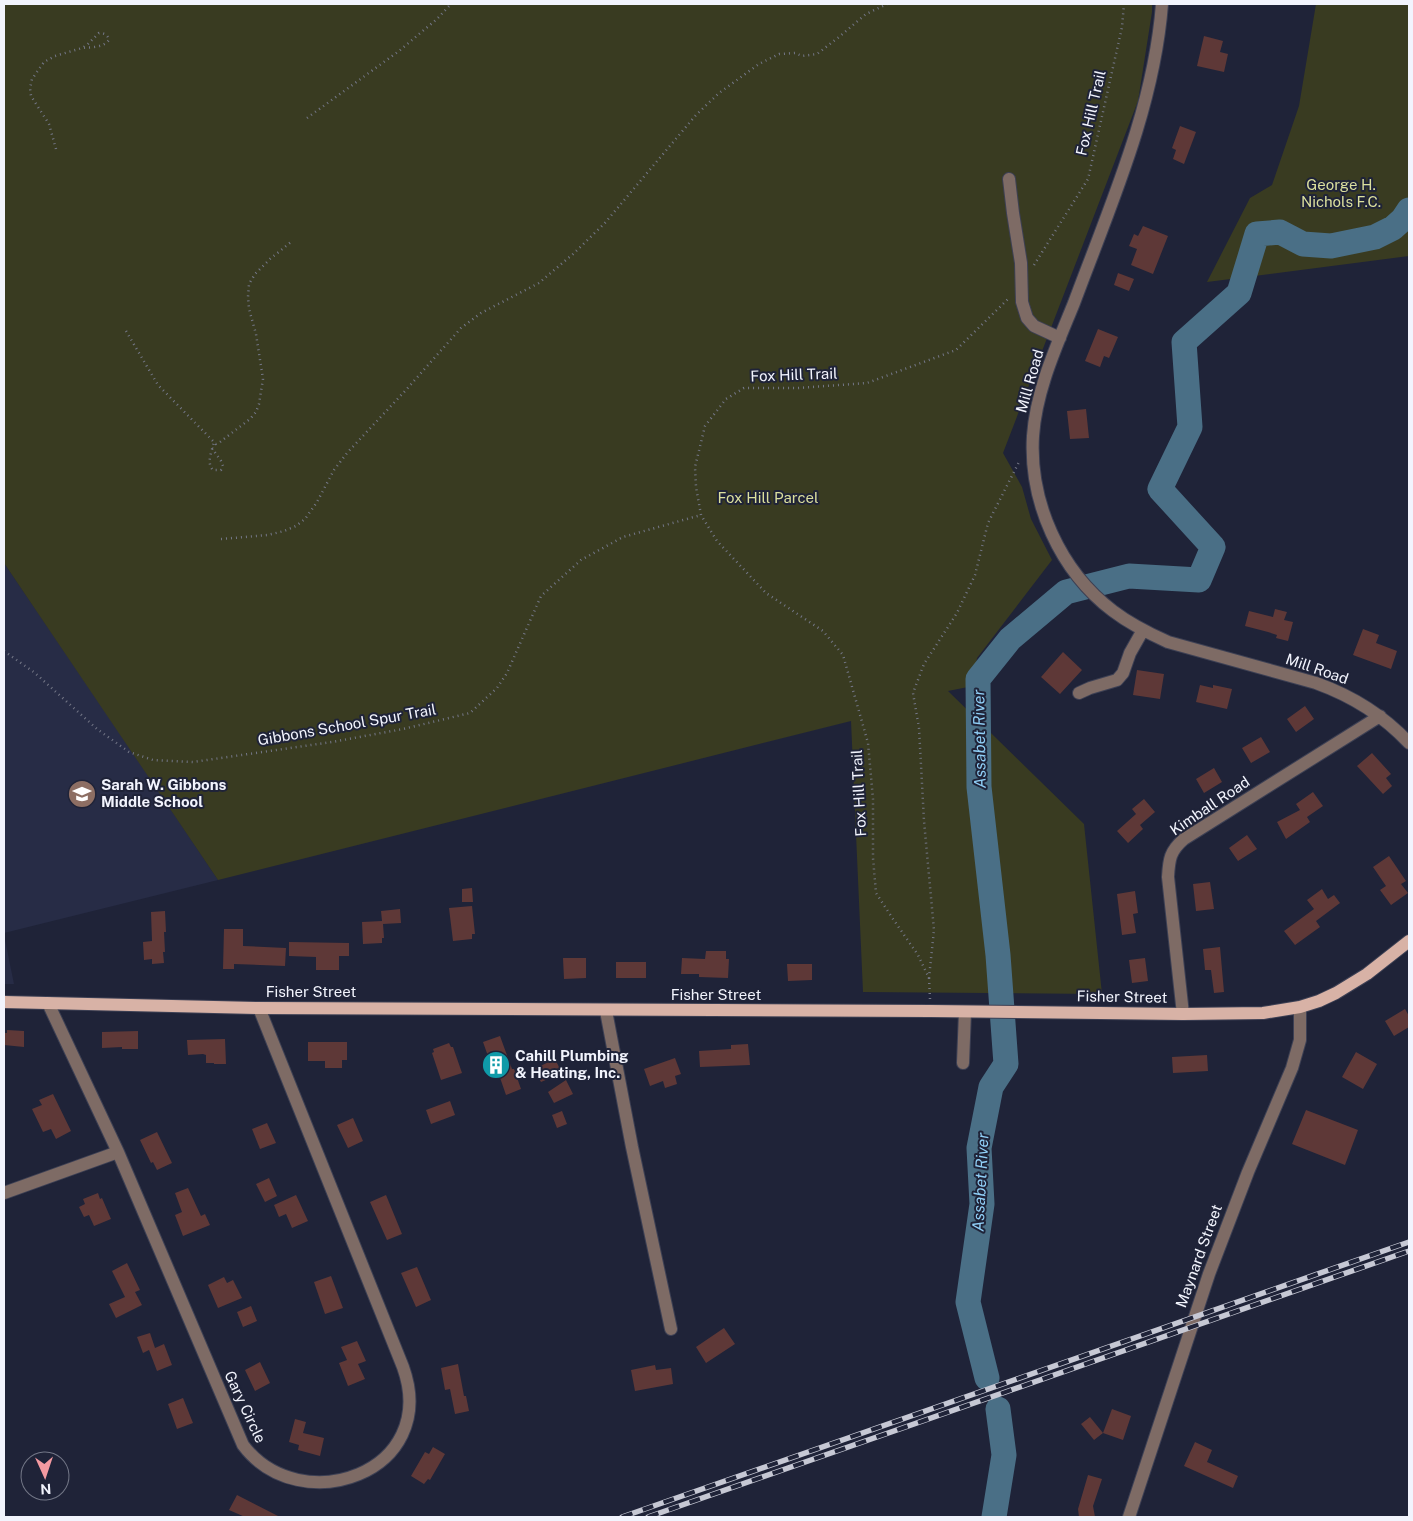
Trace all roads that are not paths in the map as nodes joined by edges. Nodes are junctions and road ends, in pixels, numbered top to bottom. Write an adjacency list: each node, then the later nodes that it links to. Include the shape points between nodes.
1 (1162, 4): 3 (street, Mill Road, via 1144,105)
2 (1009, 179): 3 (street, via 1021,263 1022,302 1027,318 1034,326)
3 (1060, 338): 4 (street, Mill Road, via 1035,414 1033,458 1040,501 1050,529 1080,579 1111,610)
4 (1143, 630): 5 (street, via 1117,680); 6 (street, Mill Road, via 1190,649 1323,686 1362,703)
5 (1079, 693)
6 (1380, 716): 7 (street, Mill Road); 15 (street, Kimball Road, via 1184,839 1172,852 1168,877)
7 (1409, 743)
8 (1409, 942): 11 (main road, Fisher Street, via 1353,984 1319,1002)
9 (4, 1002): 10 (main road, Fisher Street)
10 (48, 1003): 12 (main road, Fisher Street); 17 (street, Gary Circle)
11 (1300, 1007): 15 (main road, Fisher Street, via 1263,1013); 20 (street, Maynard Street, via 1300,1040 1292,1068 1209,1274)
12 (259, 1008): 13 (main road, Fisher Street); 17 (street, Gary Circle, via 407,1379 410,1405 405,1431 392,1454 374,1472 345,1487 312,1490 280,1481 250,1456 237,1434)
13 (606, 1010): 14 (main road, Fisher Street); 19 (street)
14 (965, 1012): 15 (main road, Fisher Street); 16 (street)
15 (1183, 1014)
16 (963, 1062)
17 (118, 1152): 18 (street)
18 (4, 1193)
19 (671, 1330)
20 (1129, 1517)

